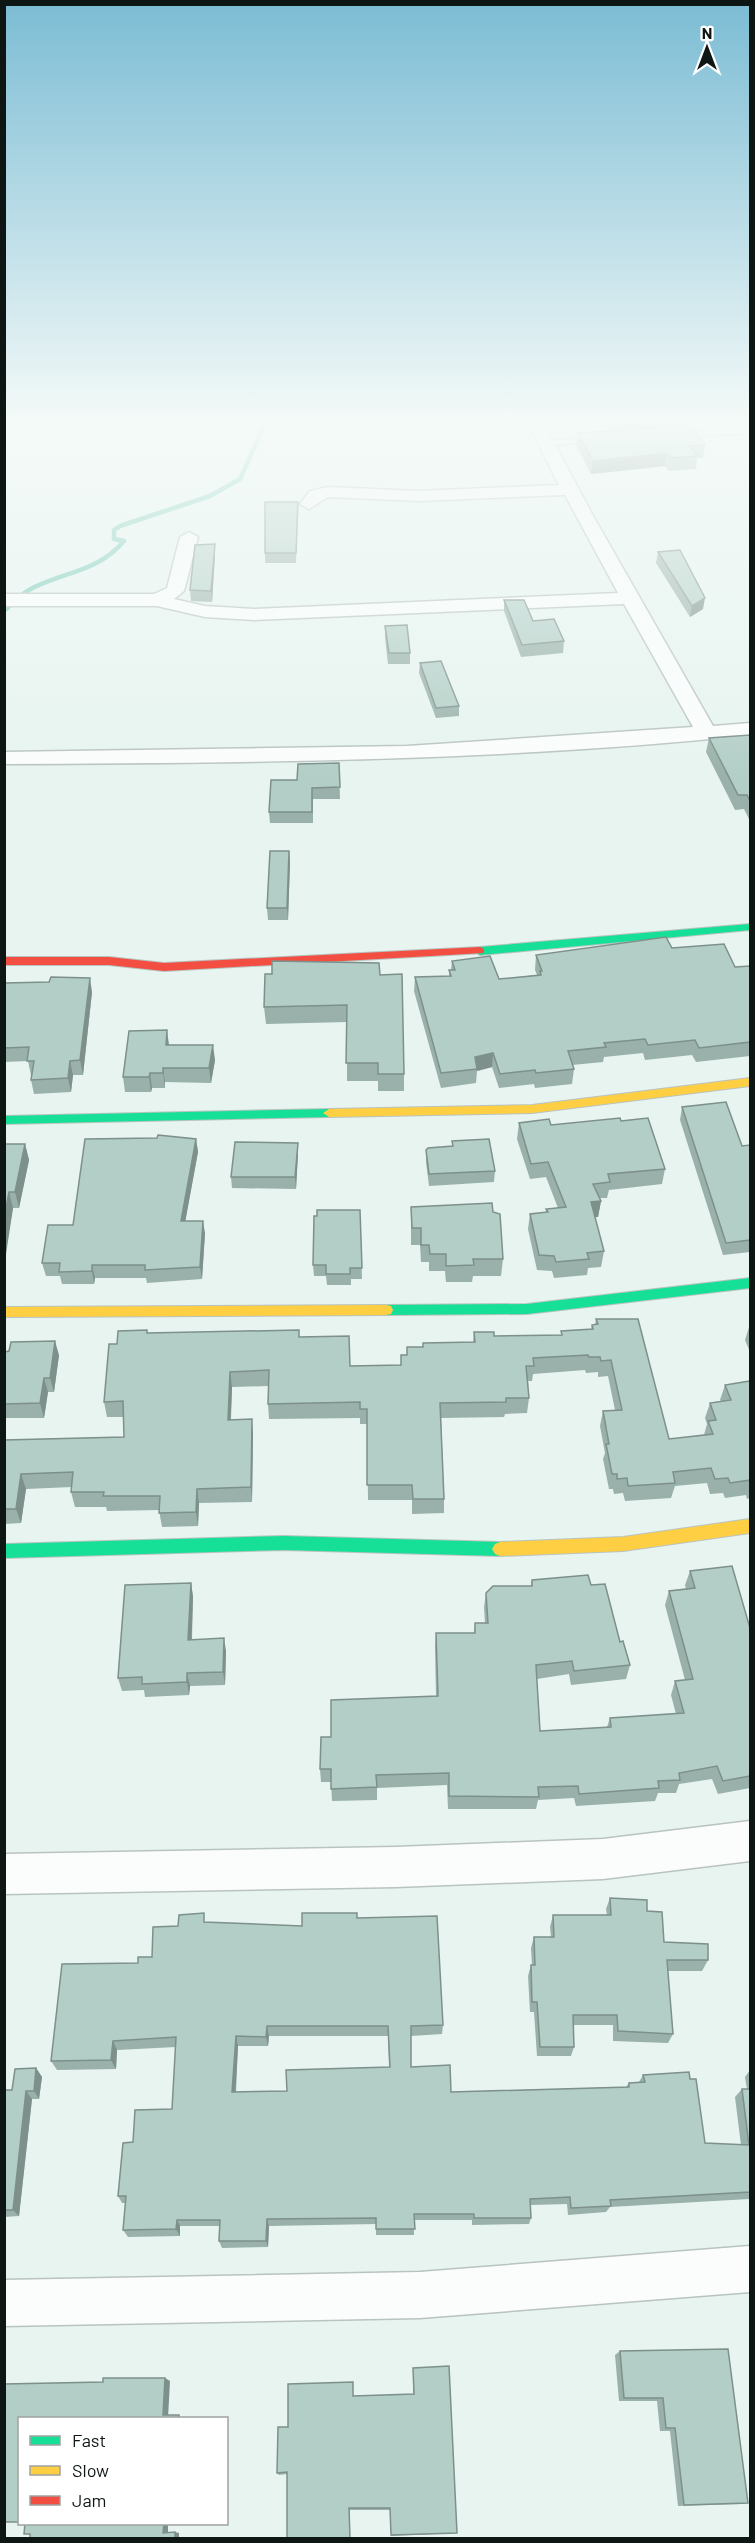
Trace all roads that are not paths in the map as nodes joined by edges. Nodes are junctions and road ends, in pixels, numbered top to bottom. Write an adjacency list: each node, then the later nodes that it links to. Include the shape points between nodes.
1 (188, 541): 5 (street, via 175,591)
2 (599, 541): 3 (street)
3 (632, 598): 5 (street, via 235,614 200,612); 7 (street)
4 (4, 600): 5 (street)
5 (158, 600)
6 (750, 729): 7 (street)
7 (707, 733): 8 (street, via 440,751)
8 (4, 758)
9 (750, 927): 10 (street, via 460,953 164,967 109,961)
10 (4, 961)
11 (750, 1082): 12 (street, via 532,1109)
12 (4, 1120)
13 (750, 1282): 14 (street, via 527,1309)
14 (4, 1312)
15 (750, 1526): 16 (street, via 623,1544 518,1550 284,1543)
16 (4, 1551)
17 (750, 1841): 18 (street, via 603,1859 396,1868)
18 (4, 1874)
19 (750, 2270): 20 (street, via 420,2295)
20 (4, 2303)

